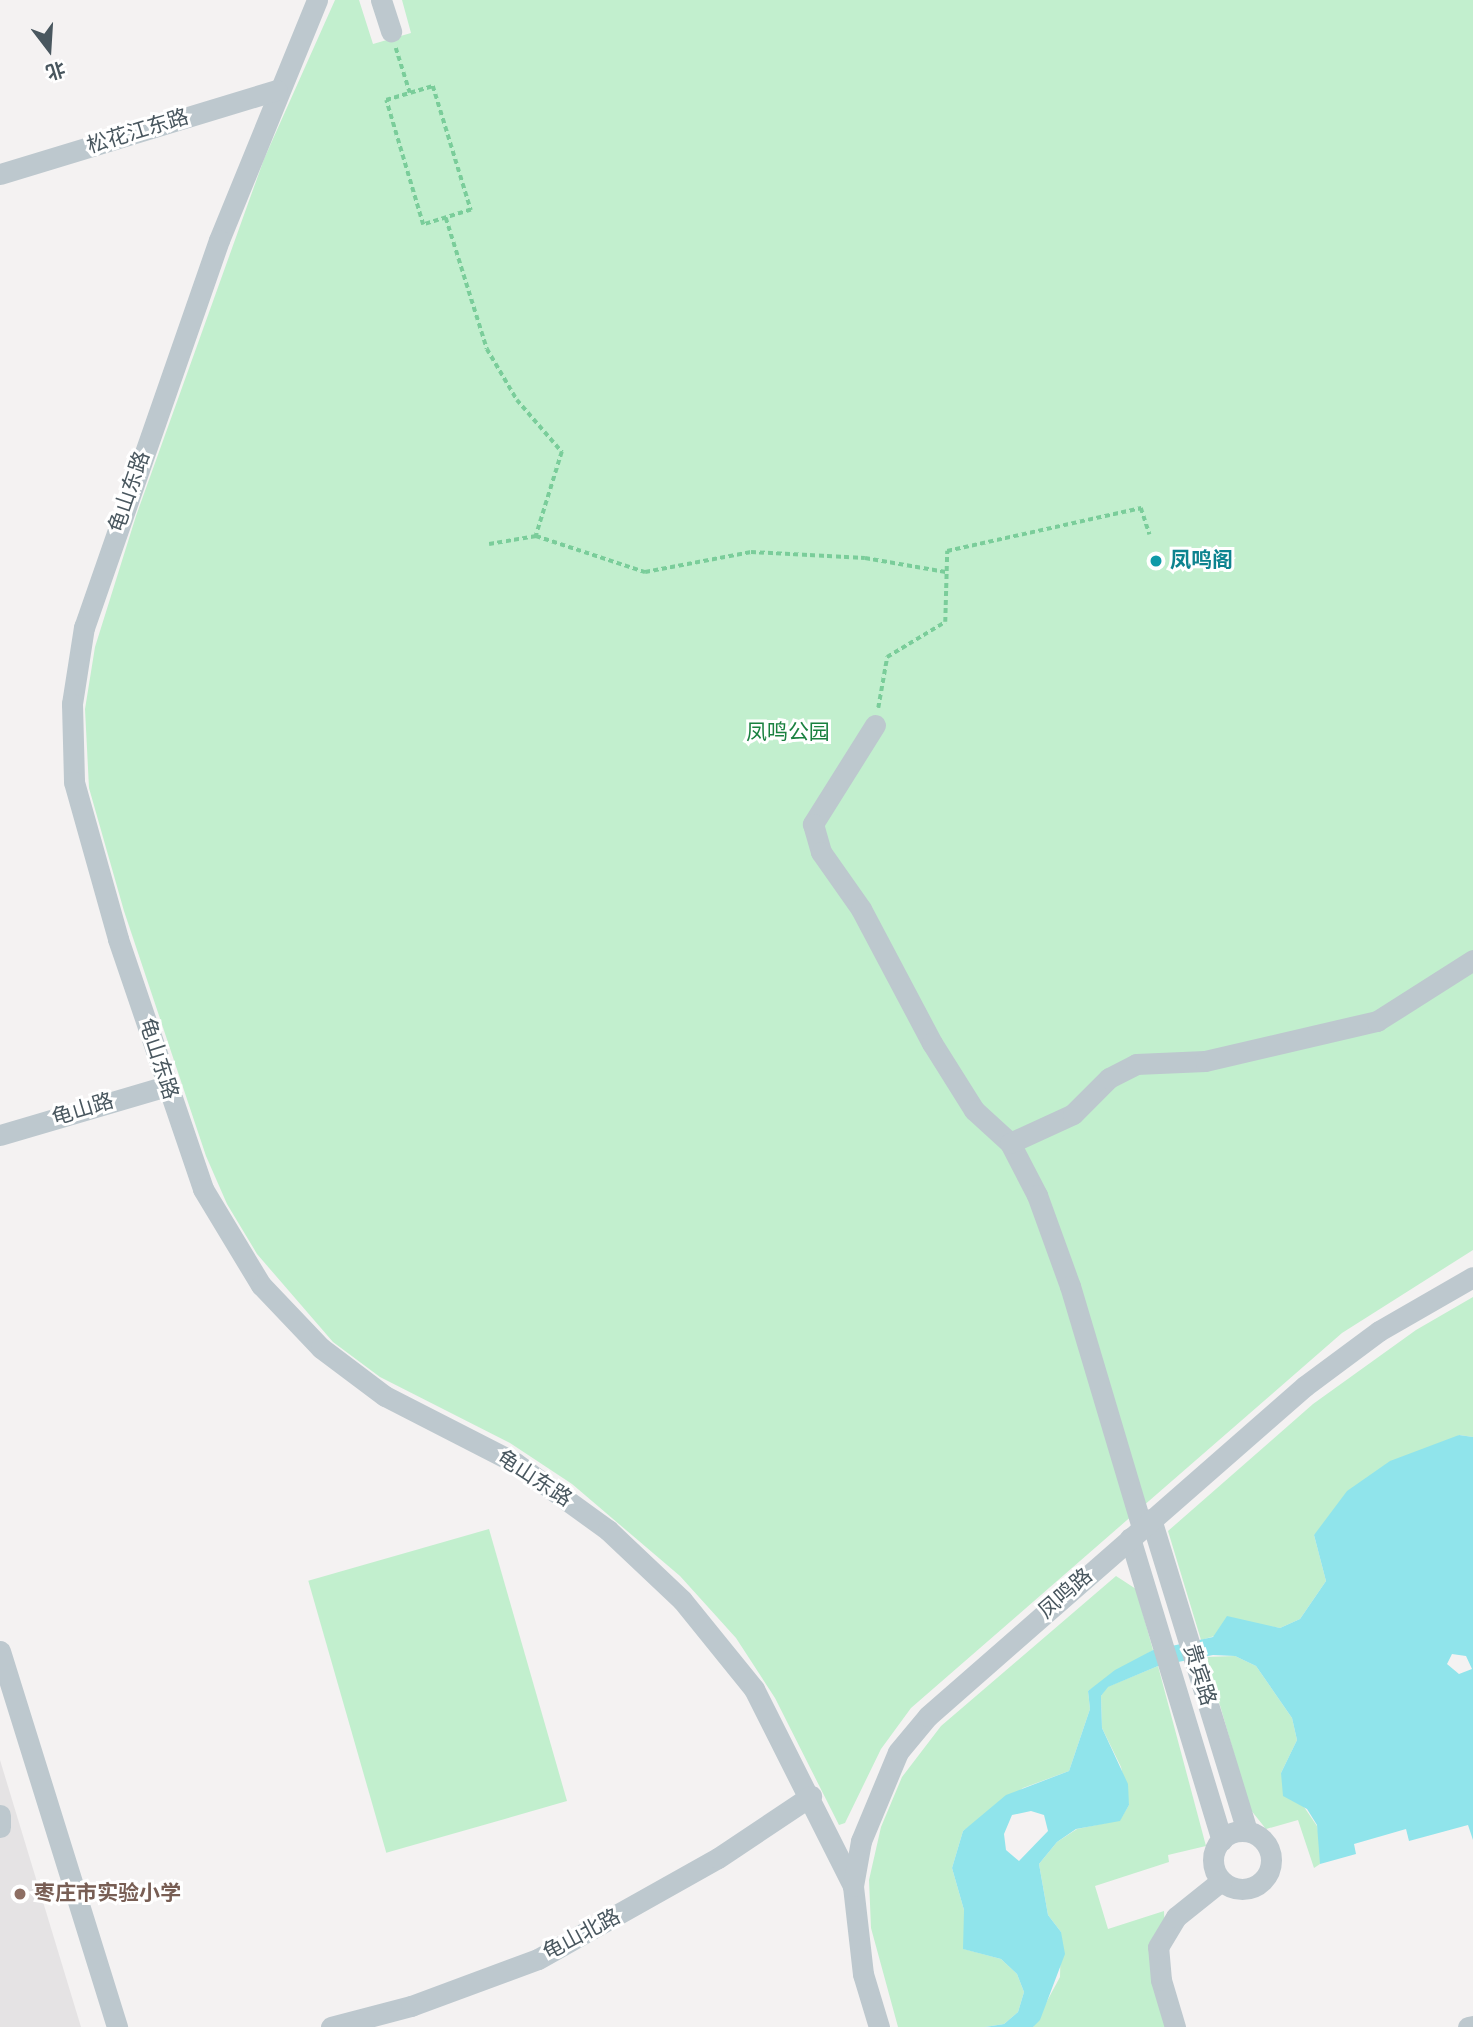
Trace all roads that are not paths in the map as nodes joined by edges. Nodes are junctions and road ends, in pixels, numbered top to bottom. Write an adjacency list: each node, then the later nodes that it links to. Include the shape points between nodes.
1 (317, 0): 4 (street, 龟山东路)
2 (381, 0): 3 (street)
3 (391, 31)
4 (277, 90): 5 (street, 松花江东路); 8 (street, 龟山东路, via 171,375 84,627 75,667 70,741 74,782)
5 (0, 174)
6 (875, 725): 10 (street, via 813,824 821,852 861,909 932,1043 974,1110)
7 (1473, 960): 10 (street, via 1377,1021 1205,1061 1136,1064 1109,1078 1073,1114)
8 (167, 1086): 9 (street, 龟山路); 14 (street, 龟山东路, via 203,1189 261,1285 321,1348 385,1396 514,1462 608,1530 650,1567 718,1641 754,1689)
9 (0, 1135)
10 (1010, 1143): 12 (street, via 1037,1195 1070,1286)
11 (1473, 1277): 12 (street, 凤鸣路, via 1379,1331 1305,1386)
12 (1141, 1528): 17 (street, 贵宾路); 18 (street, 贵宾路); 20 (street, 凤鸣路, via 928,1716 898,1752 861,1841)
13 (0, 1651): 21 (street)
14 (811, 1796): 20 (street, 龟山东路); 22 (street, 龟山北路, via 718,1858 538,1959 411,2006)
15 (0, 1815): 16 (street)
16 (0, 1827)
17 (1247, 1831): 18 (street); 19 (street, via 1269,1849 1266,1878 1239,1890)
18 (1222, 1840): 19 (street, via 1213,1856)
19 (1221, 1881): 24 (street, via 1176,1917 1158,1947 1161,1980)
20 (853, 1886): 23 (street, 凤鸣路, via 863,1974)
21 (117, 2027)
22 (331, 2027)
23 (879, 2027)
24 (1175, 2027)

